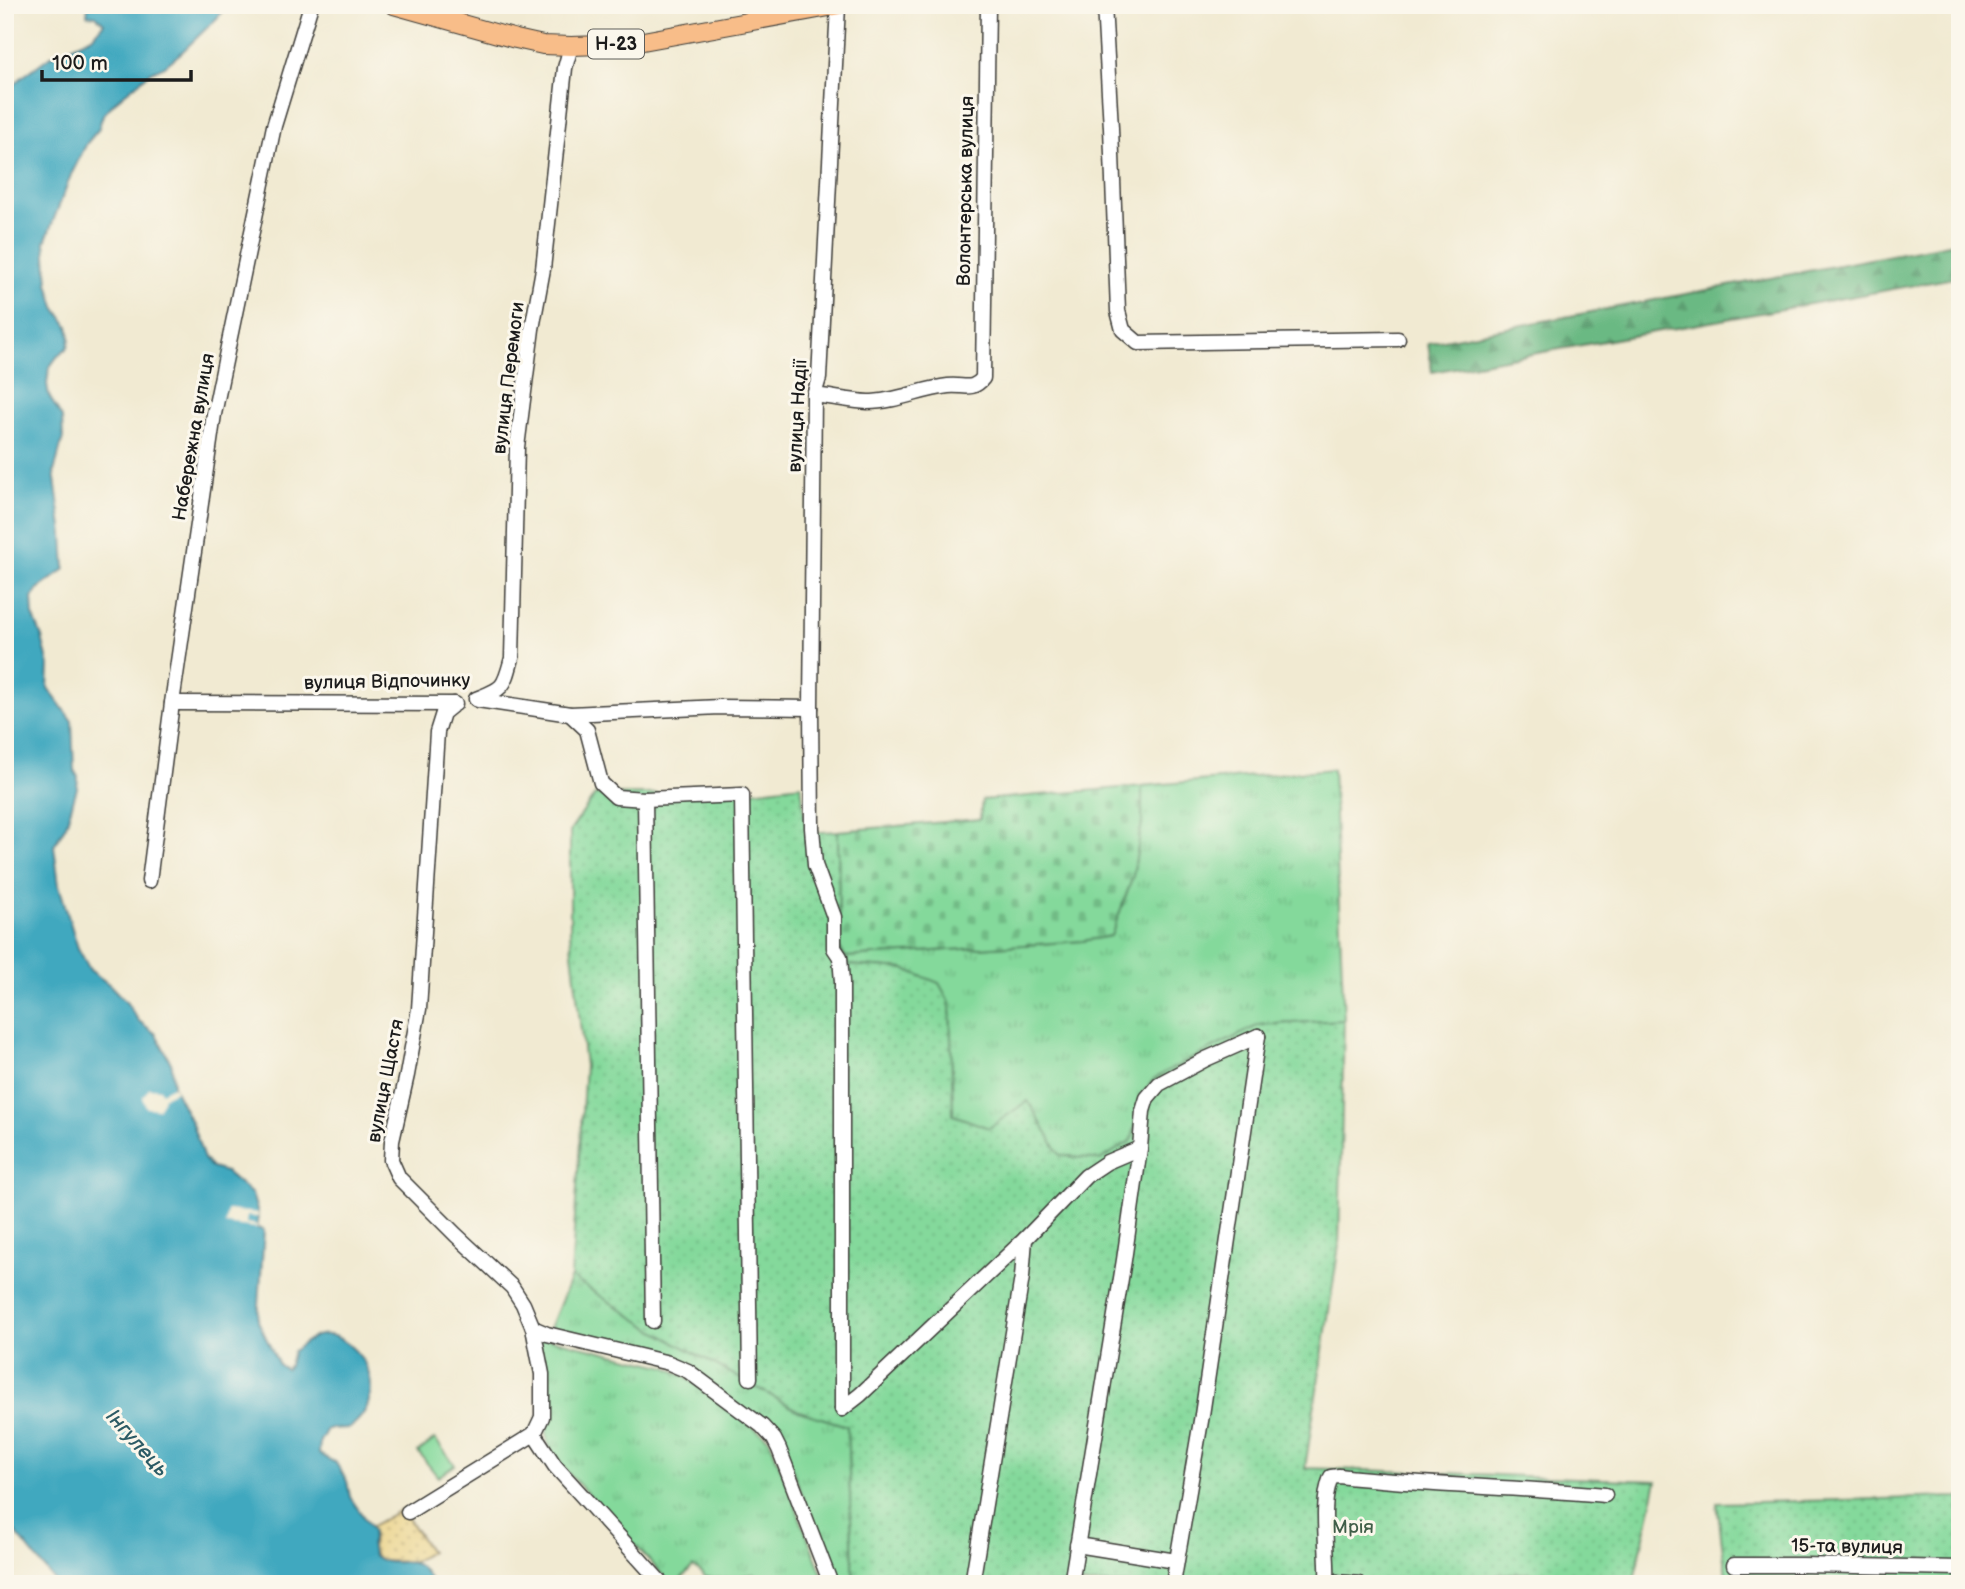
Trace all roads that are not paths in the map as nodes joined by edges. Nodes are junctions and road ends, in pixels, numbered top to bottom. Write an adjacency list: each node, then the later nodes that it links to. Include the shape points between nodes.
1 (311, 5): 11 (street, Набережна вулиця, via 274,126 214,414)
2 (394, 5): 6 (main road, Н-23)
3 (988, 5): 9 (street, Волонтерська вулиця, via 983,378 970,387 933,388 869,402)
4 (1104, 5): 8 (street, via 1118,311 1123,330 1138,342)
5 (839, 6): 7 (main road, Н-23, via 643,41); 9 (street, вулиця Надії, via 819,378)
6 (447, 12): 7 (main road, Н-23, via 516,39)
7 (571, 46): 10 (street, вулиця Перемоги, via 517,447 512,658 498,691)
8 (1398, 340)
9 (814, 395): 13 (street, вулиця Надії)
10 (476, 699): 12 (street, вулиця Відпочинку); 14 (street, вулиця Відпочинку)
11 (172, 703): 12 (street, вулиця Відпочинку); 16 (street, Набережна вулиця)
12 (454, 704): 20 (street, вулиця Щастя, via 443,713 438,732 419,1009 391,1160 399,1178 512,1287)
13 (811, 708): 14 (street, вулиця Відпочинку); 18 (street, вулиця Надії, via 815,865 834,917 834,948 840,957 842,982 842,1409)
14 (569, 714): 15 (street, via 587,730 601,783 616,797)
15 (645, 799): 19 (street); 21 (street, via 742,795)
16 (149, 881)
17 (1140, 1148): 18 (street, via 1086,1176); 25 (street); 26 (street, via 1143,1111 1159,1084 1258,1036)
18 (1025, 1239): 31 (street)
19 (653, 1321)
20 (533, 1328): 22 (street, вулиця Щастя, via 543,1396 542,1417); 30 (street, via 688,1371 762,1426 779,1449)
21 (750, 1378)
22 (534, 1434): 24 (street); 29 (street, via 555,1466)
23 (1605, 1495): 34 (street, via 1331,1477 1325,1517)
24 (408, 1512)
25 (1077, 1545): 26 (street); 32 (street)
26 (1176, 1561): 33 (street)
27 (1734, 1566): 28 (street, 15-та вулиця)
28 (1960, 1568)
29 (662, 1584)
30 (831, 1584)
31 (972, 1584)
32 (1071, 1584)
33 (1173, 1584)
34 (1327, 1584): 35 (street)
35 (1359, 1584)

